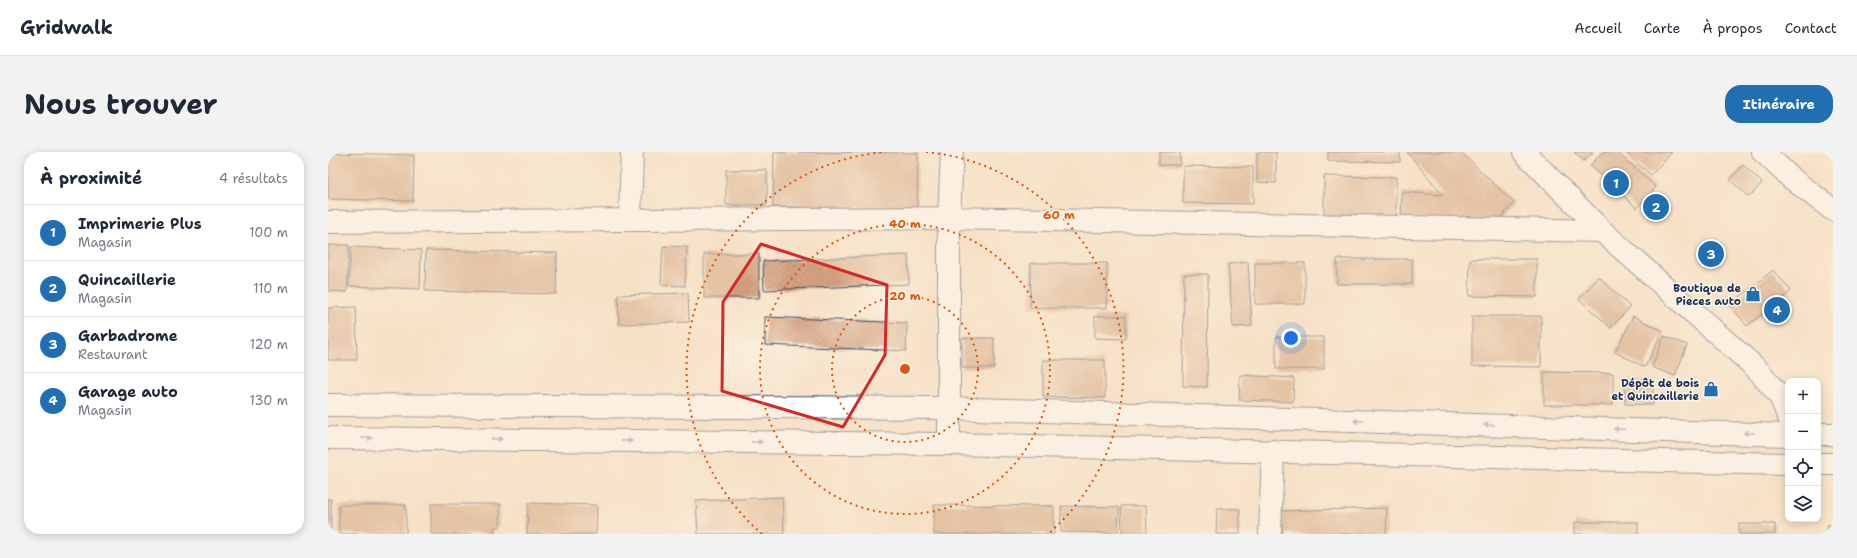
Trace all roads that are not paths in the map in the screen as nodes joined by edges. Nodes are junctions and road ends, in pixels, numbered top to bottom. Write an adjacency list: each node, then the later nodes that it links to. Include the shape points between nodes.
1 (632, 152): 7 (main road)
2 (952, 152): 6 (main road)
3 (1524, 152): 9 (main road)
4 (1763, 152): 5 (main road, via 1791,178)
5 (1833, 210)
6 (949, 218): 7 (main road); 9 (main road); 11 (main road)
7 (630, 220): 8 (main road)
8 (328, 222)
9 (1602, 231): 12 (main road, via 1758,370 1781,398)
10 (328, 405): 11 (main road)
11 (948, 408): 15 (main road, one-way to 11); 17 (main road)
12 (1787, 414)
13 (1821, 434): 14 (main road)
14 (1833, 434)
15 (1785, 435)
16 (328, 438): 17 (main road, one-way to 17)
17 (949, 444): 18 (main road)
18 (1273, 451): 19 (main road); 22 (main road)
19 (1785, 464)
20 (1821, 464): 21 (main road)
21 (1833, 464)
22 (1270, 534)

